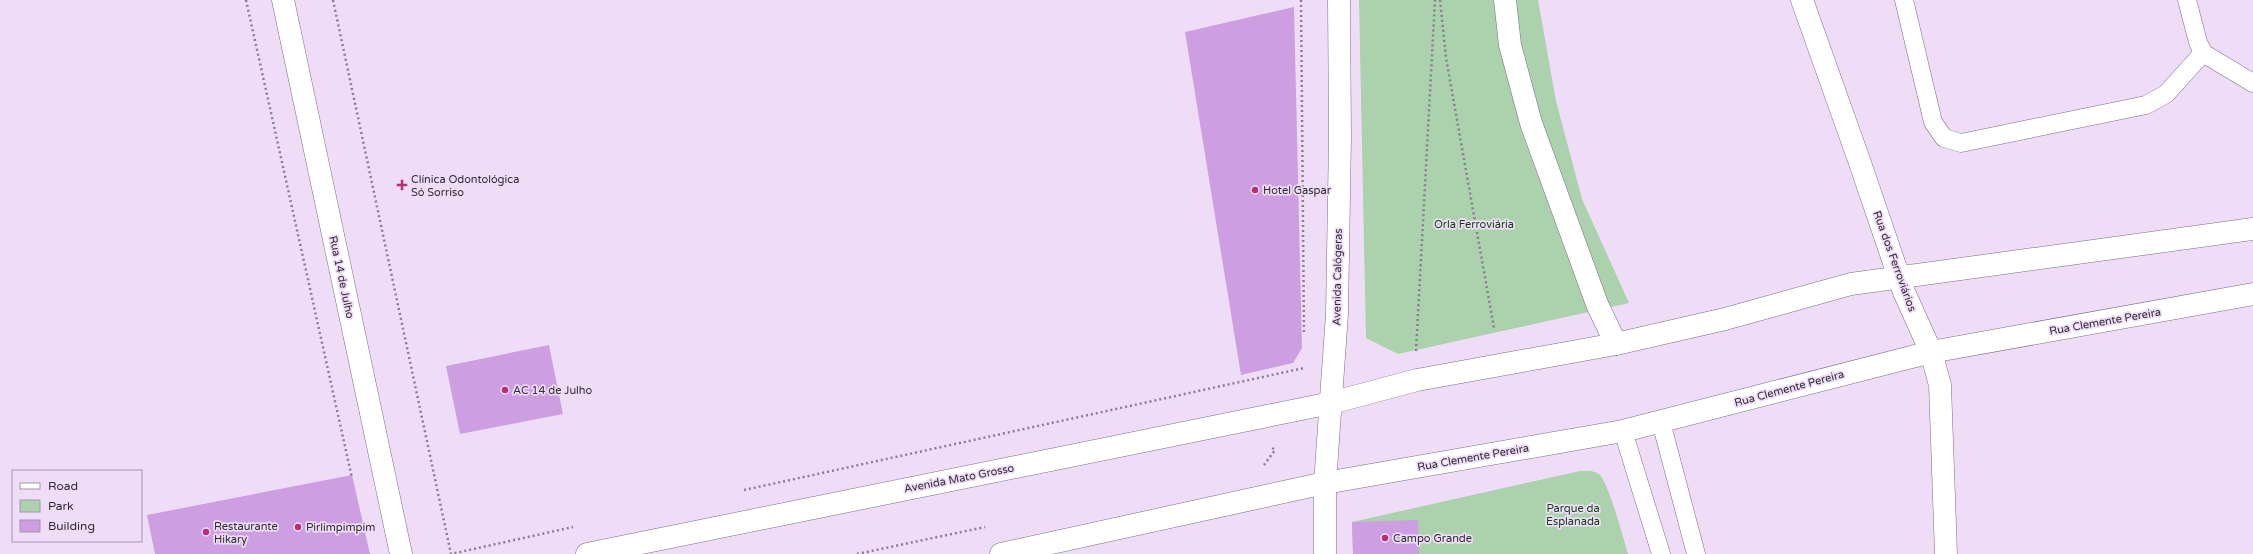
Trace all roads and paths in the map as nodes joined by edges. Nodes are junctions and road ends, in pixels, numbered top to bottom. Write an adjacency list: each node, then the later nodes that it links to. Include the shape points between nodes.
1 (246, 0): 26 (path)
2 (283, 0): 30 (main road, Rua 14 de Julho)
3 (333, 0): 29 (path, via 451,554)
4 (1301, 0): 18 (path)
5 (1339, 0): 23 (main road, Avenida Calógeras, via 1337,298)
6 (1435, 0): 22 (path)
7 (1440, 0): 17 (path, via 1446,58)
8 (1505, 0): 19 (main road, via 1510,46 1531,123 1597,304)
9 (1802, 0): 15 (main road, Rua dos Ferroviários)
10 (1904, 0): 12 (lane, via 1933,122 1944,138 1961,143 2146,105 2166,94)
11 (2187, 0): 12 (lane)
12 (2203, 53): 13 (lane)
13 (2253, 83)
14 (2253, 229): 15 (main road)
15 (1900, 279): 19 (main road, via 1851,284 1725,319); 20 (main road, Rua dos Ferroviários)
16 (2253, 294): 20 (main road, Rua Clemente Pereira)
17 (1494, 328)
18 (1304, 337)
19 (1616, 344): 22 (main road)
20 (1932, 352): 24 (main road, Rua Clemente Pereira); 36 (main road, Rua dos Ferroviários, via 1940,385)
21 (1304, 360): 28 (path, via 1304,368)
22 (1416, 380): 23 (main road)
23 (1331, 403): 27 (main road, Avenida Calógeras); 31 (main road, Avenida Mato Grosso)
24 (1661, 422): 25 (main road, Rua Clemente Pereira); 35 (lane)
25 (1623, 431): 27 (main road, Rua Clemente Pereira); 34 (lane)
26 (353, 482)
27 (1325, 483): 32 (main road); 33 (main road, Avenida Calógeras)
28 (742, 490)
29 (578, 526)
30 (401, 554)
31 (587, 554)
32 (1001, 554)
33 (1325, 554)
34 (1661, 554)
35 (1696, 554)
36 (1946, 554)

